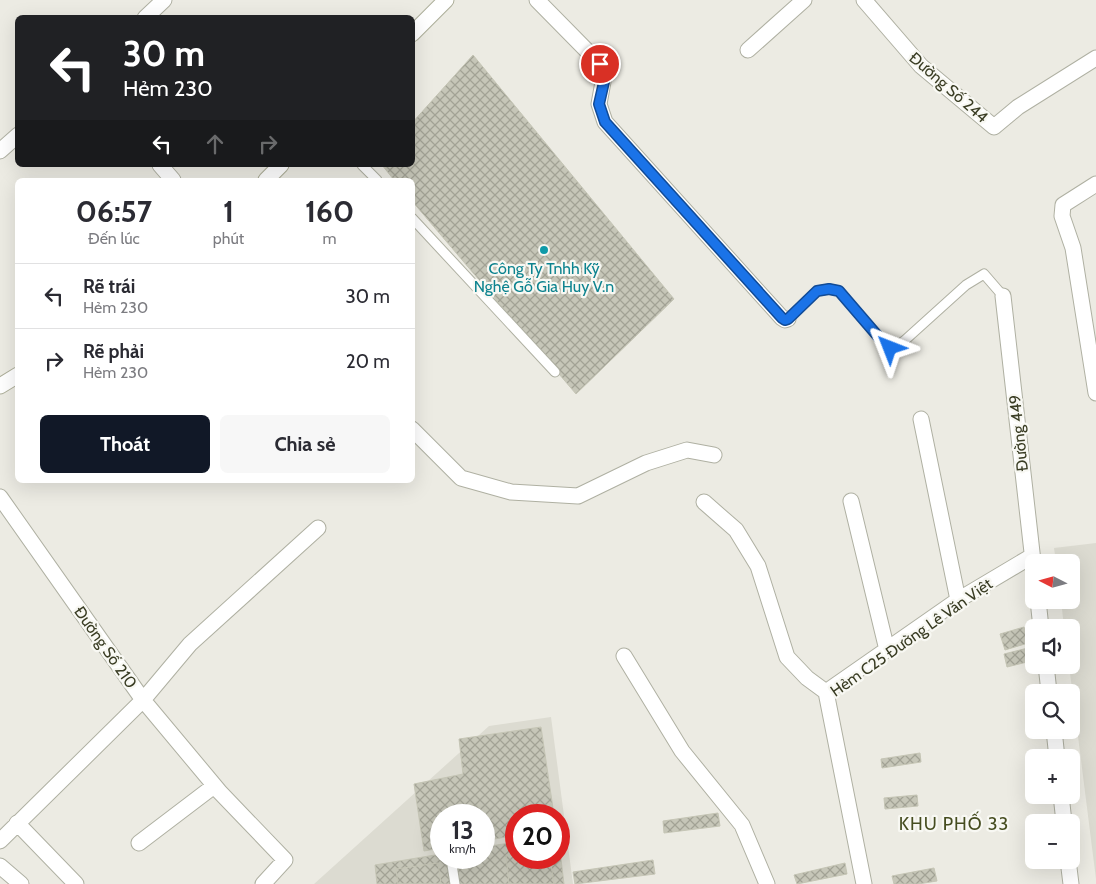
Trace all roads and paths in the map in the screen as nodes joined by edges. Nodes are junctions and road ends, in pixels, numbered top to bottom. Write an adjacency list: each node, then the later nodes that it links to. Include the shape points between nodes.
1 (164, 0): 6 (street)
2 (446, 0): 7 (street)
3 (537, 0): 21 (street, via 600,64 604,82 599,104 605,122 782,318)
4 (804, 0): 8 (street)
5 (864, 0): 9 (street, Đường Số 244, via 921,66 994,126)
6 (148, 15)
7 (415, 31)
8 (748, 50)
9 (1096, 58)
10 (15, 138): 11 (street)
11 (0, 152)
12 (162, 167): 15 (street)
13 (279, 167): 16 (street)
14 (364, 167): 17 (lane)
15 (171, 178)
16 (268, 178)
17 (375, 178)
18 (1096, 184): 25 (street, via 1063,205 1062,216 1073,248)
19 (415, 221): 22 (lane)
20 (1002, 296): 21 (lane, via 984,274 966,285 904,341 890,348 839,291 817,291); 33 (street, Đường 449)
21 (788, 319)
22 (555, 372)
23 (15, 377): 24 (street)
24 (0, 386)
25 (1096, 393)
26 (921, 419): 35 (street)
27 (415, 432): 28 (street, via 461,478 510,492 578,496 646,463 687,450)
28 (714, 455)
29 (0, 497): 39 (street, Đường Số 210)
30 (851, 501): 36 (street)
31 (704, 502): 38 (street, via 736,530 758,566 787,657)
32 (318, 528): 39 (street, via 190,644)
33 (1032, 554)
34 (1025, 567): 35 (street, Hẻm C25 Đường Lê Văn Việt)
35 (958, 600): 36 (street, Hẻm C25 Đường Lê Văn Việt)
36 (887, 650): 38 (street, Hẻm C25 Đường Lê Văn Việt)
37 (624, 656): 51 (street, via 682,751 742,825)
38 (826, 692): 52 (street, Hẻm C25 Đường Lê Văn Việt)
39 (143, 700): 40 (street, Đường Số 210); 41 (street)
40 (219, 791): 43 (street, via 214,786); 49 (street, Đường Số 210, via 286,860)
41 (14, 826): 42 (street); 48 (street)
42 (0, 842)
43 (139, 843)
44 (0, 866): 47 (street)
45 (453, 869): 50 (lane)
46 (1069, 869): 53 (street)
47 (21, 884)
48 (76, 884)
49 (263, 884)
50 (455, 884)
51 (766, 884)
52 (864, 884)
53 (1071, 884)

